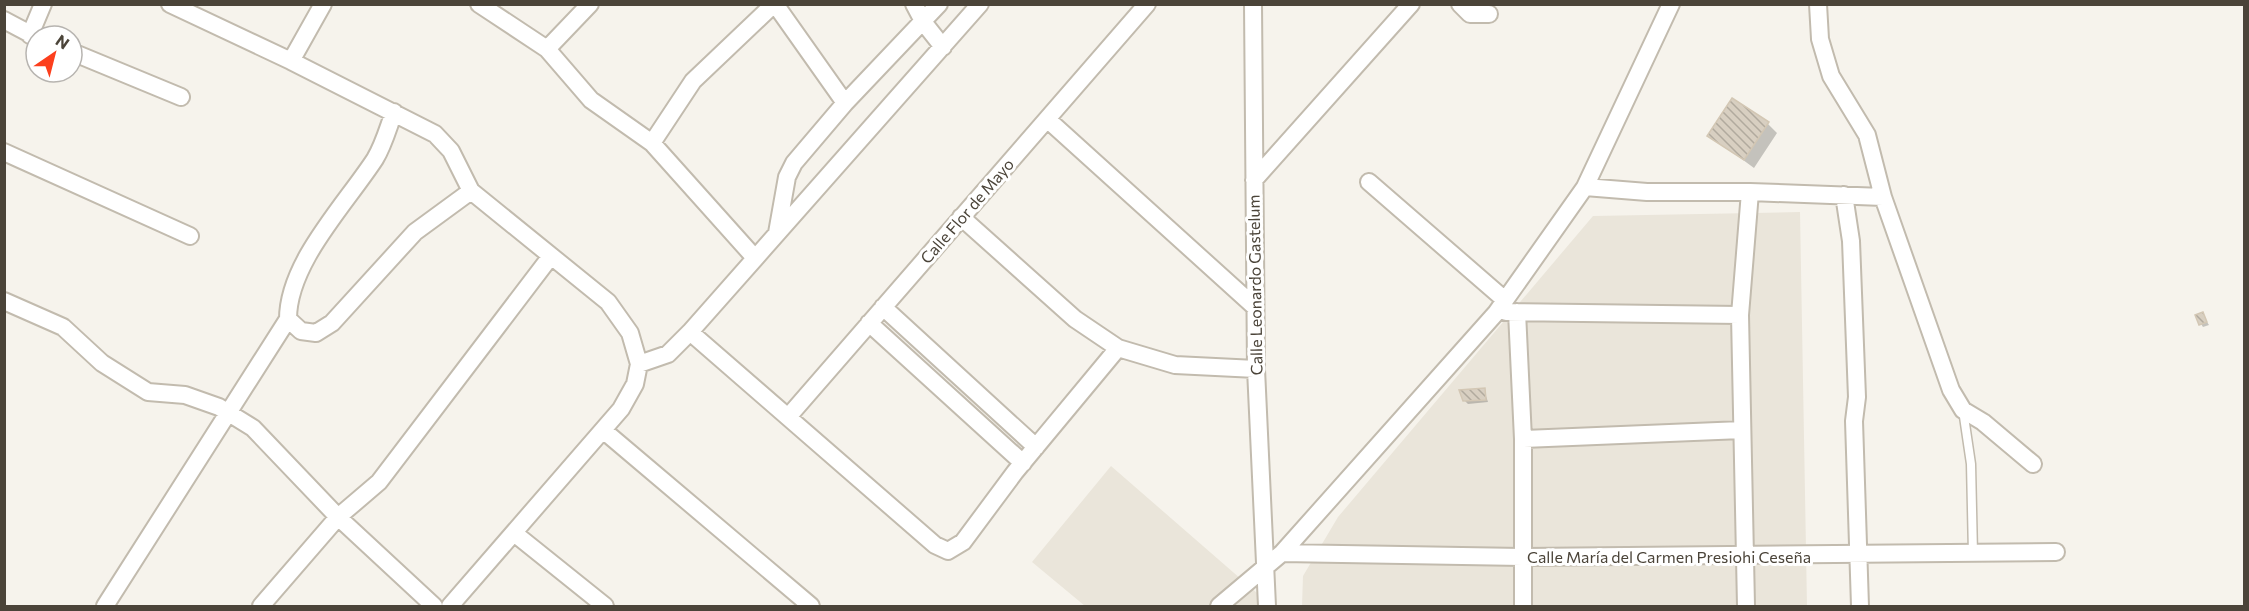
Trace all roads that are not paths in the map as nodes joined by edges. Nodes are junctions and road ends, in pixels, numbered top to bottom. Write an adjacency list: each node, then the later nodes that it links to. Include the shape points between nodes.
1 (43, 4): 20 (street)
2 (323, 4): 25 (street)
3 (479, 4): 16 (street)
4 (590, 4): 23 (street)
5 (774, 4): 27 (street); 30 (street, via 693,81)
6 (914, 4): 19 (street)
7 (939, 4): 19 (street)
8 (980, 4): 22 (street)
9 (1147, 4): 29 (street, Calle Flor de Mayo)
10 (1253, 4): 32 (street, Calle Leonardo Gastelum)
11 (1411, 4): 32 (street)
12 (1460, 4): 17 (street, via 1470,14)
13 (1671, 4): 34 (street)
14 (1818, 4): 38 (street, via 1820,39 1831,76 1867,135)
15 (180, 6): 25 (street)
16 (495, 9): 23 (street)
17 (1489, 14)
18 (4, 20): 21 (street)
19 (924, 23): 22 (street); 27 (street)
20 (37, 24)
21 (24, 31)
22 (943, 47): 40 (street)
23 (548, 49): 30 (street, via 591,100)
24 (84, 57): 26 (street)
25 (291, 61): 28 (street)
26 (182, 96)
27 (845, 103): 40 (street, via 794,163 787,177)
28 (394, 112): 35 (street, via 435,134 451,151); 49 (street, via 376,156 301,267 288,299)
29 (1047, 119): 39 (street, Calle Flor de Mayo); 46 (street)
30 (652, 143): 43 (street)
31 (4, 152): 41 (street)
32 (1254, 180): 46 (street, Calle Leonardo Gastelum)
33 (1369, 182): 47 (street)
34 (1585, 187): 36 (street, via 1647,192); 47 (street)
35 (471, 191): 42 (street); 49 (street, via 416,232 332,324 316,333 301,331)
36 (1750, 192): 37 (street); 48 (street)
37 (1844, 195): 38 (street); 69 (street, via 1851,241)
38 (1883, 196): 55 (street, via 1951,390)
39 (961, 218): 45 (street, Calle Flor de Mayo); 52 (street, via 1075,319)
40 (776, 235): 43 (street)
41 (190, 236)
42 (551, 256): 53 (street, via 608,302 630,333); 64 (street, via 379,482)
43 (755, 258): 51 (street)
44 (4, 301): 56 (street, via 63,327 102,363 148,392 185,394)
45 (883, 307): 50 (street, Calle Flor de Mayo); 61 (street)
46 (1255, 307): 54 (street, Calle Leonardo Gastelum)
47 (1506, 308): 48 (street); 60 (street); 67 (street)
48 (1740, 315): 59 (street)
49 (288, 319): 56 (street)
50 (869, 323): 57 (street, Calle Flor de Mayo); 62 (street)
51 (690, 332): 53 (street, via 668,354); 57 (street)
52 (1118, 348): 54 (street, via 1175,365); 61 (street)
53 (639, 364): 58 (street, via 635,384)
54 (1256, 369): 72 (street, Calle Leonardo Gastelum)
55 (1963, 410): 63 (street); 68 (lane, via 1971,464)
56 (228, 413): 64 (street, via 253,428); 73 (street)
57 (788, 417): 62 (street, via 935,545 948,551 963,542)
58 (603, 430): 65 (street); 78 (street)
59 (1742, 430): 60 (street); 71 (street)
60 (1523, 439): 70 (street)
61 (1036, 447): 62 (street)
62 (1023, 463)
63 (2033, 464)
64 (338, 517): 74 (street); 75 (street)
65 (514, 533): 76 (street); 77 (street)
66 (2056, 552): 68 (street, Calle María del Carmen Presiohi Ceseña)
67 (1282, 553): 70 (street, Calle María del Carmen Presiohi Ceseña); 72 (street)
68 (1972, 554): 69 (street, Calle María del Carmen Presiohi Ceseña)
69 (1858, 555): 71 (street, Calle María del Carmen Presiohi Ceseña); 83 (street)
70 (1522, 557): 71 (street, Calle María del Carmen Presiohi Ceseña); 81 (street)
71 (1745, 557): 82 (street)
72 (1266, 566): 79 (street); 80 (street, Calle Leonardo Gastelum)
73 (105, 606)
74 (261, 606)
75 (434, 606)
76 (450, 606)
77 (605, 606)
78 (811, 606)
79 (1219, 606)
80 (1267, 606)
81 (1523, 606)
82 (1746, 606)
83 (1860, 606)

